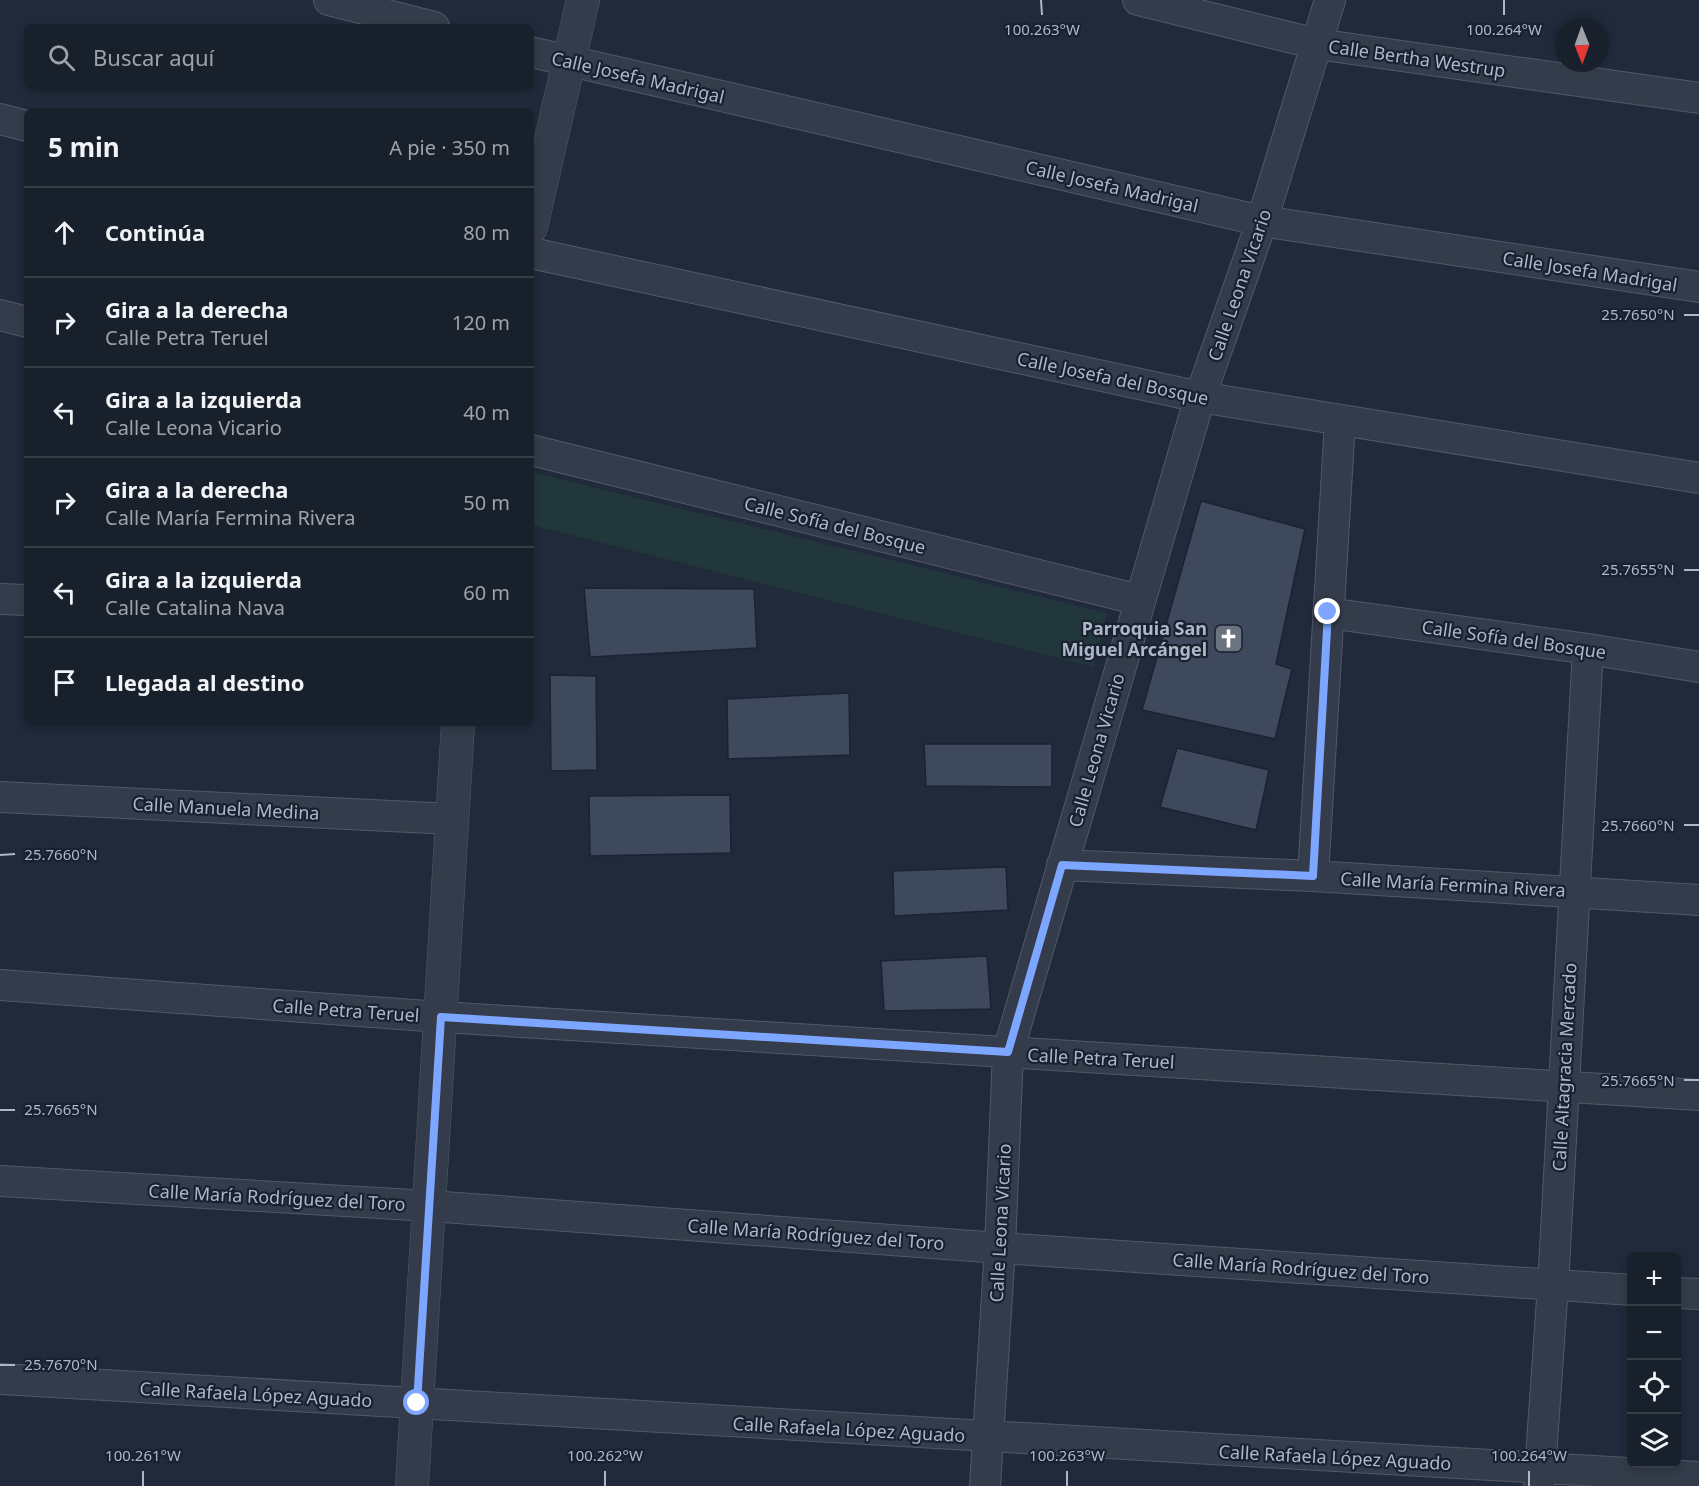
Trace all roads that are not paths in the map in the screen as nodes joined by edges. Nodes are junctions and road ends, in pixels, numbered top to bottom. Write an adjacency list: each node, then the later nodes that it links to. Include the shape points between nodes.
1 (329, 0): 5 (street)
2 (583, 0): 8 (street)
3 (1138, 0): 6 (street, Calle Bertha Westrup)
4 (1330, 0): 6 (street, Calle Leona Vicario)
5 (422, 24)
6 (1317, 44): 9 (street, Calle Bertha Westrup); 13 (street, Calle Leona Vicario)
7 (534, 53): 8 (street, Calle Josefa Madrigal)
8 (568, 61): 12 (street); 13 (street, Calle Josefa Madrigal)
9 (1699, 98)
10 (0, 119): 11 (street)
11 (24, 125)
12 (534, 214)
13 (1262, 221): 15 (street, Calle Josefa Madrigal); 18 (street, Calle Leona Vicario)
14 (534, 254): 18 (street, Calle Josefa del Bosque)
15 (1699, 287)
16 (0, 315): 17 (street)
17 (24, 321)
18 (1200, 397): 19 (street, Calle Josefa del Bosque); 24 (street, Calle Leona Vicario)
19 (1340, 421): 21 (street, Calle Josefa del Bosque); 25 (street)
20 (534, 451): 24 (street, Calle Sofía del Bosque)
21 (1699, 478)
22 (0, 599): 23 (street)
23 (24, 600)
24 (1140, 600): 31 (street, Calle Leona Vicario)
25 (1328, 612): 26 (street, Calle Sofía del Bosque); 32 (street)
26 (1588, 649): 27 (street, Calle Sofía del Bosque); 33 (street, Calle Altagracia Mercado)
27 (1699, 667)
28 (459, 726): 30 (street)
29 (0, 797): 30 (street, Calle Manuela Medina)
30 (452, 819): 36 (street)
31 (1062, 865): 32 (street, Calle María Fermina Rivera); 37 (street, Calle Leona Vicario)
32 (1313, 876): 33 (street, Calle María Fermina Rivera)
33 (1574, 891): 34 (street, Calle María Fermina Rivera); 38 (street, Calle Altagracia Mercado)
34 (1699, 900)
35 (0, 985): 36 (street, Calle Petra Teruel)
36 (441, 1017): 37 (street, Calle Petra Teruel); 41 (street)
37 (1008, 1052): 38 (street, Calle Petra Teruel); 42 (street, Calle Leona Vicario)
38 (1564, 1086): 39 (street, Calle Petra Teruel); 43 (street, Calle Altagracia Mercado)
39 (1699, 1095)
40 (0, 1180): 41 (street, Calle María Rodríguez del Toro)
41 (430, 1206): 42 (street, Calle María Rodríguez del Toro); 48 (street)
42 (1000, 1248): 43 (street, Calle María Rodríguez del Toro); 49 (street, Calle Leona Vicario)
43 (1553, 1285): 44 (street, Calle María Rodríguez del Toro); 51 (street, Calle Altagracia Mercado)
44 (1627, 1290)
45 (1681, 1293): 46 (street)
46 (1699, 1294)
47 (0, 1379): 48 (street, Calle Rafaela López Aguado)
48 (417, 1403): 49 (street, Calle Rafaela López Aguado); 52 (street)
49 (988, 1437): 51 (street, Calle Rafaela López Aguado); 53 (street, Calle Leona Vicario)
50 (1699, 1477): 51 (street, Calle Rafaela López Aguado)
51 (1540, 1478)
52 (412, 1486)
53 (985, 1486)

